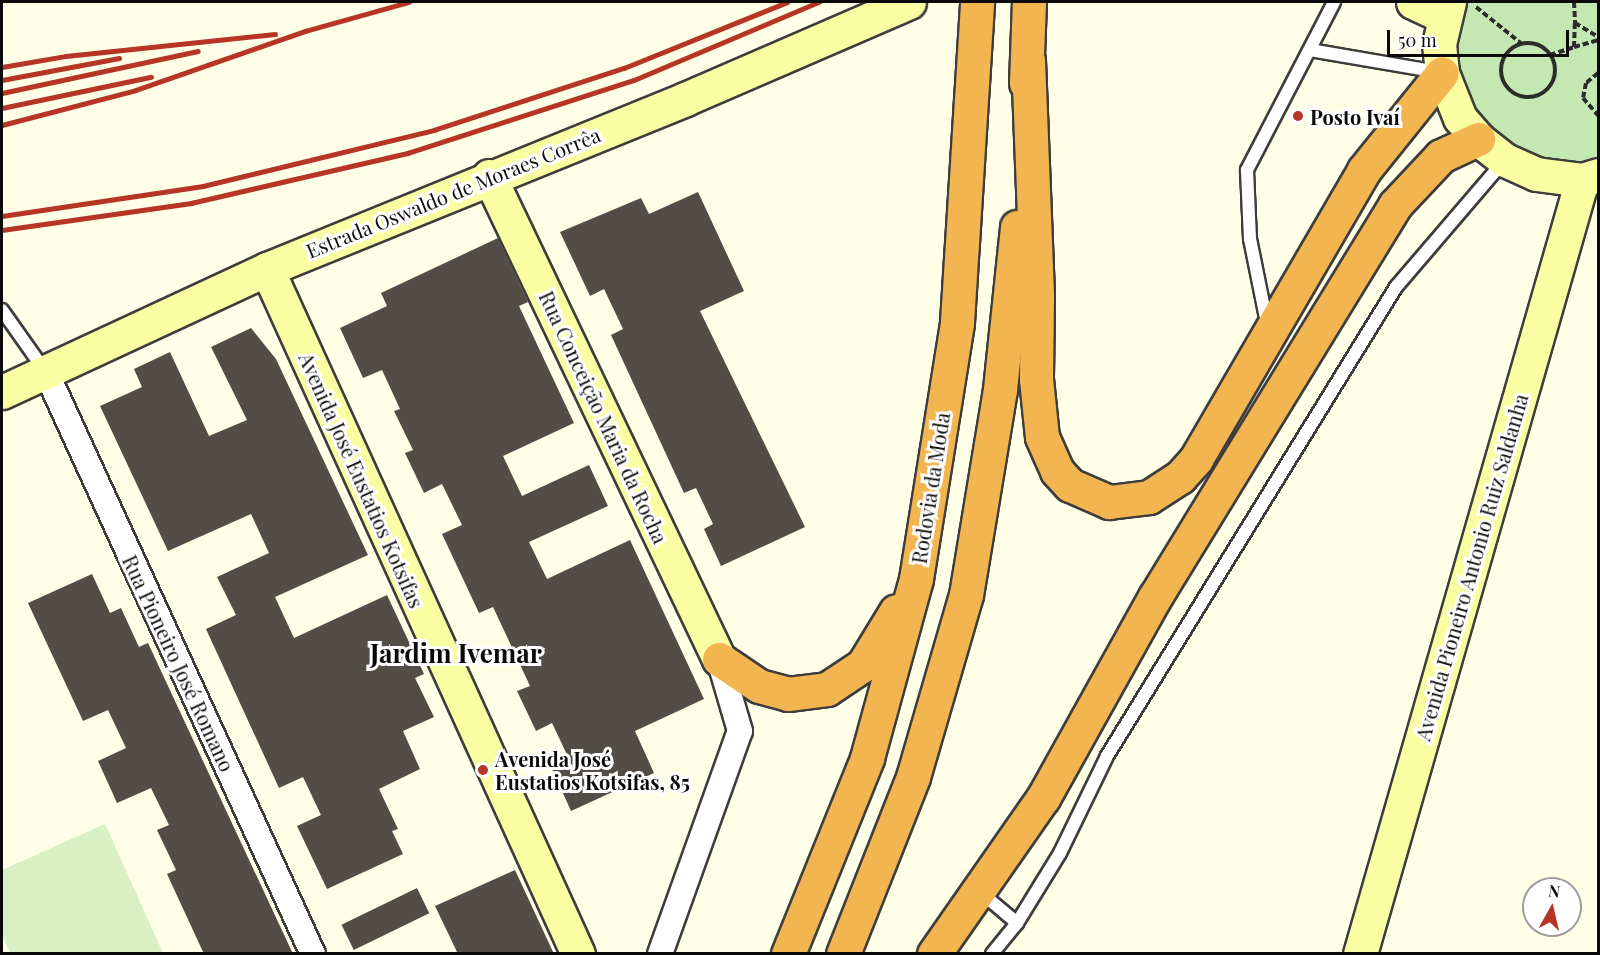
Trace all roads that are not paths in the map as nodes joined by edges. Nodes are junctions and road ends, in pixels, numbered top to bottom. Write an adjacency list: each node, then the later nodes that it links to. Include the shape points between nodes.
1 (909, 2): 12 (street, Estrada Oswaldo de Moraes Corrêa, via 685,99)
2 (1029, 2): 8 (highway)
3 (1334, 2): 7 (lane)
4 (1413, 2): 5 (street)
5 (1454, 6): 9 (street, via 1439,44)
6 (977, 15): 19 (highway, Rodovia da Moda, via 957,322)
7 (1310, 50): 9 (lane); 16 (lane, via 1247,170 1250,239)
8 (1028, 60): 16 (highway, via 1038,412 1042,437 1057,471 1087,496 1109,502 1139,499 1164,489 1196,459); 27 (highway, via 1008,327 966,595 913,777)
9 (1442, 73): 10 (street, via 1460,118); 16 (highway, via 1364,170)
10 (1478, 139): 11 (street); 21 (highway, via 1441,156 1395,206 1155,597 1043,798)
11 (1505, 160): 13 (street, via 1536,174); 22 (lane, via 1396,287 1107,756 1060,853)
12 (489, 176): 14 (street, Estrada Oswaldo de Moraes Corrêa); 20 (street, Rua Conceição Maria da Rocha)
13 (1590, 178): 30 (street, Avenida Pioneiro Antonio Ruiz Saldanha)
14 (267, 269): 17 (street, Estrada Oswaldo de Moraes Corrêa); 24 (street, Avenida José Eustatios Kotsifas)
15 (2, 310): 17 (lane)
16 (1269, 332)
17 (46, 372): 18 (street, Estrada Oswaldo de Moraes Corrêa); 23 (street, Rua Pioneiro José Romano)
18 (2, 392)
19 (915, 579): 20 (highway, via 863,664 827,689 788,694 759,686); 26 (highway, Rodovia da Moda, via 867,758)
20 (718, 659): 25 (street, via 740,731)
21 (979, 891): 22 (lane); 28 (highway)
22 (1017, 923): 29 (lane)
23 (313, 954)
24 (578, 954)
25 (660, 954)
26 (788, 954)
27 (843, 954)
28 (934, 954)
29 (992, 954)
30 (1360, 954)

